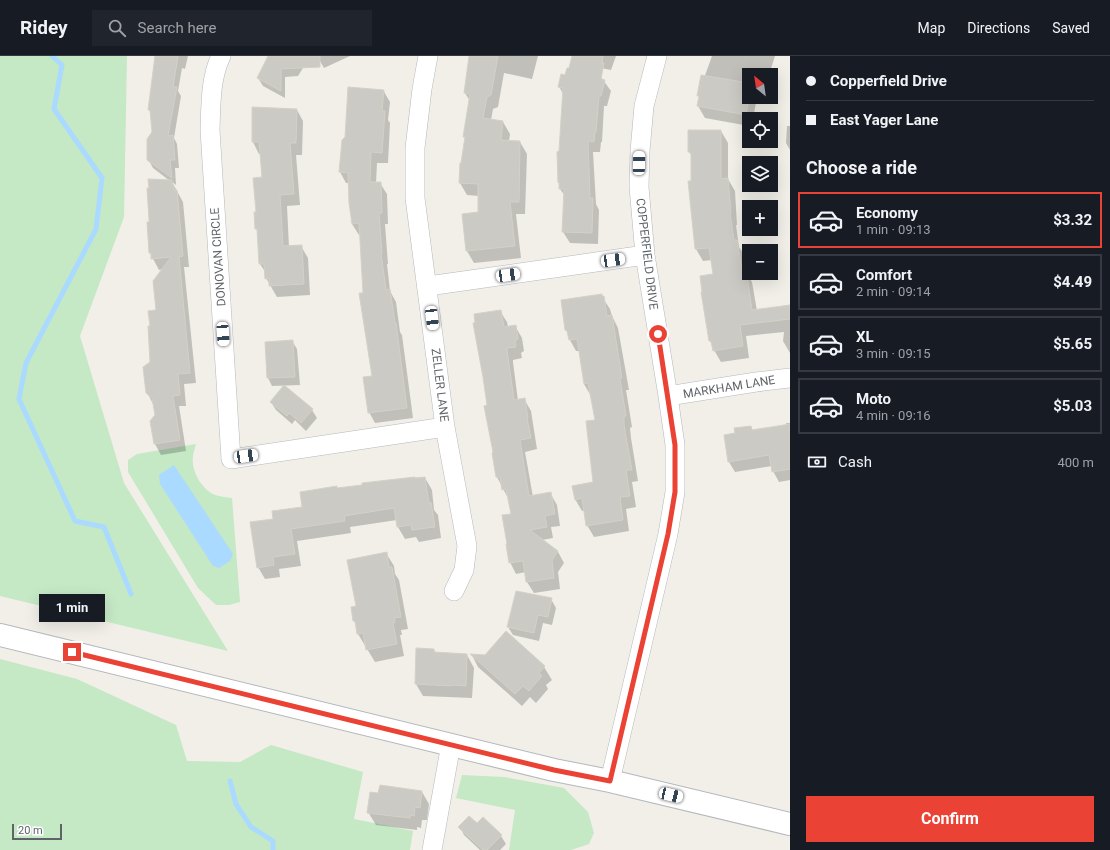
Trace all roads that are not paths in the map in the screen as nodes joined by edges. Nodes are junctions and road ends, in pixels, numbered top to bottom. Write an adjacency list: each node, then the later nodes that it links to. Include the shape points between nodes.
1 (221, 56): 8 (street, DONOVAN CIRCLE, via 211,95 210,130 231,458)
2 (428, 56): 5 (street, ZELLER LANE, via 415,148 415,198)
3 (657, 56): 4 (street, COPPERFIELD DRIVE, via 644,106 640,151 639,187)
4 (645, 255): 5 (street); 7 (street, COPPERFIELD DRIVE)
5 (428, 286): 8 (street, ZELLER LANE)
6 (790, 378): 7 (street, MARKHAM LANE)
7 (668, 396): 12 (street, COPPERFIELD DRIVE, via 675,445 675,492 668,534)
8 (445, 427): 9 (street, ZELLER LANE, via 467,546 464,570)
9 (454, 591)
10 (0, 635): 11 (street)
11 (452, 744): 12 (street, via 554,770); 14 (street)
12 (610, 781): 13 (street)
13 (790, 824)
14 (432, 850)

